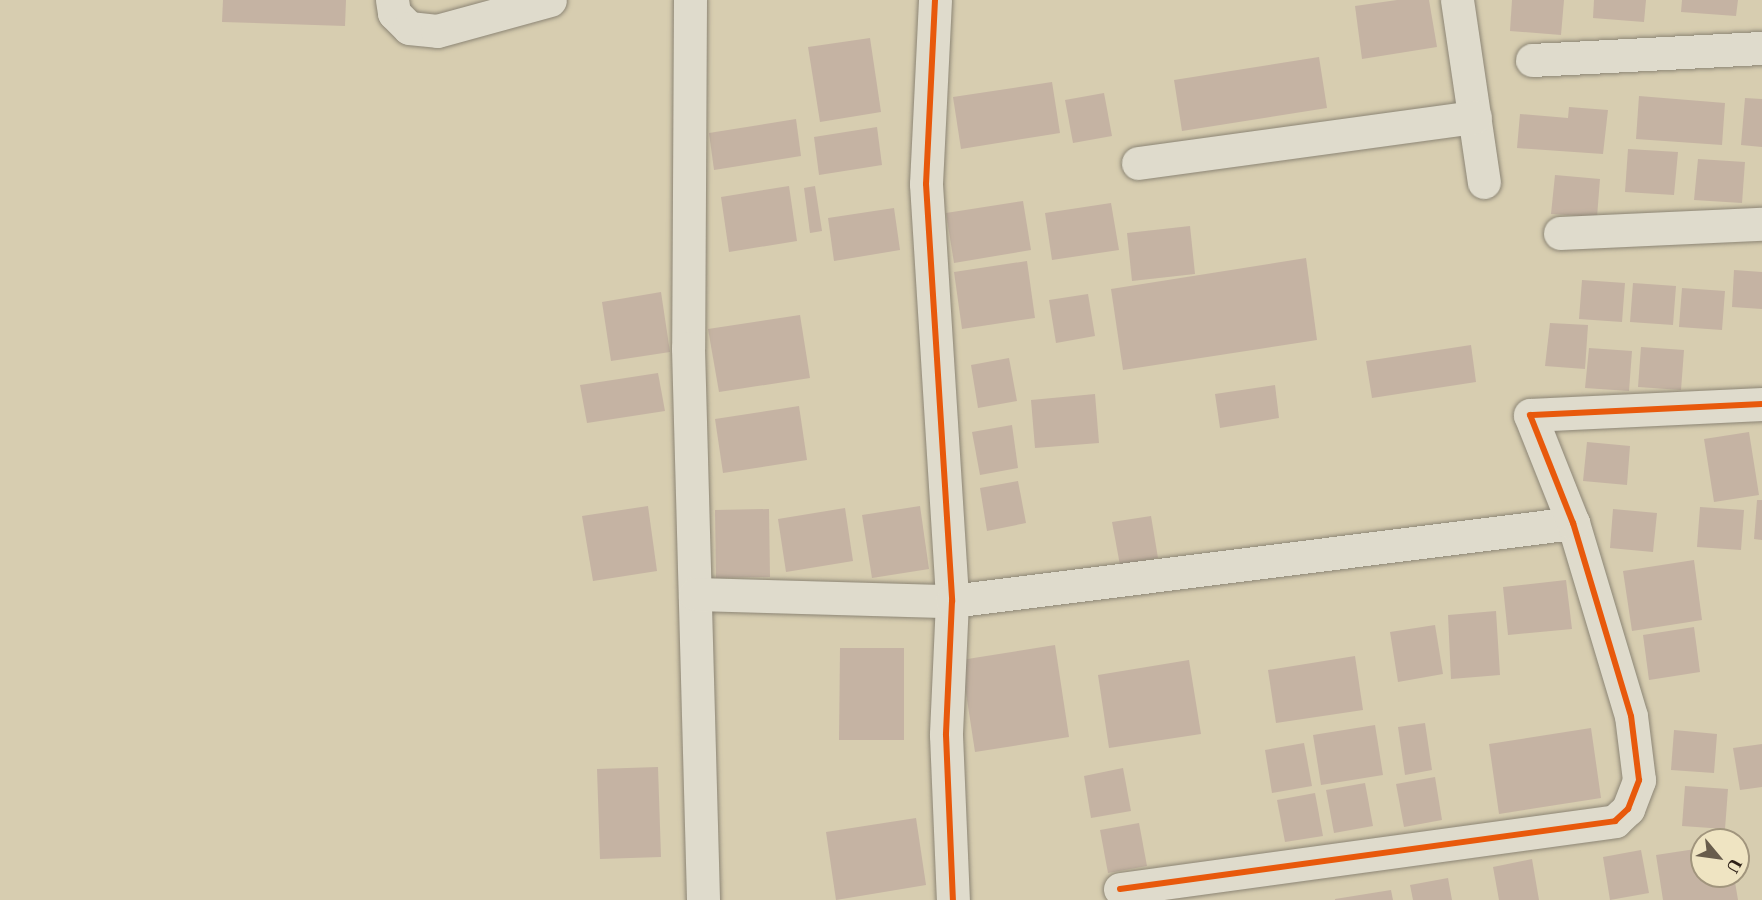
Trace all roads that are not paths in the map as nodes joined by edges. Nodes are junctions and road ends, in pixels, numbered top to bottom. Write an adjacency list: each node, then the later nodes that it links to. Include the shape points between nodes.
1 (392, 0): 2 (street, via 394,13 409,28 436,31)
2 (550, 0)
3 (690, 0): 15 (street, via 688,348)
4 (935, 0): 16 (street, via 926,184)
5 (1456, 0): 8 (street)
6 (1762, 48): 7 (street)
7 (1532, 60)
8 (1475, 117): 9 (street); 10 (street)
9 (1138, 164)
10 (1484, 182)
11 (1762, 224): 12 (street)
12 (1560, 234)
13 (1762, 404): 14 (street, via 1530,415)
14 (1573, 523): 16 (street); 17 (street, via 1630,716 1639,780 1628,809 1615,820)
15 (695, 594): 16 (street); 18 (street)
16 (952, 601): 19 (street, via 946,735)
17 (1120, 889)
18 (703, 900)
19 (953, 900)

